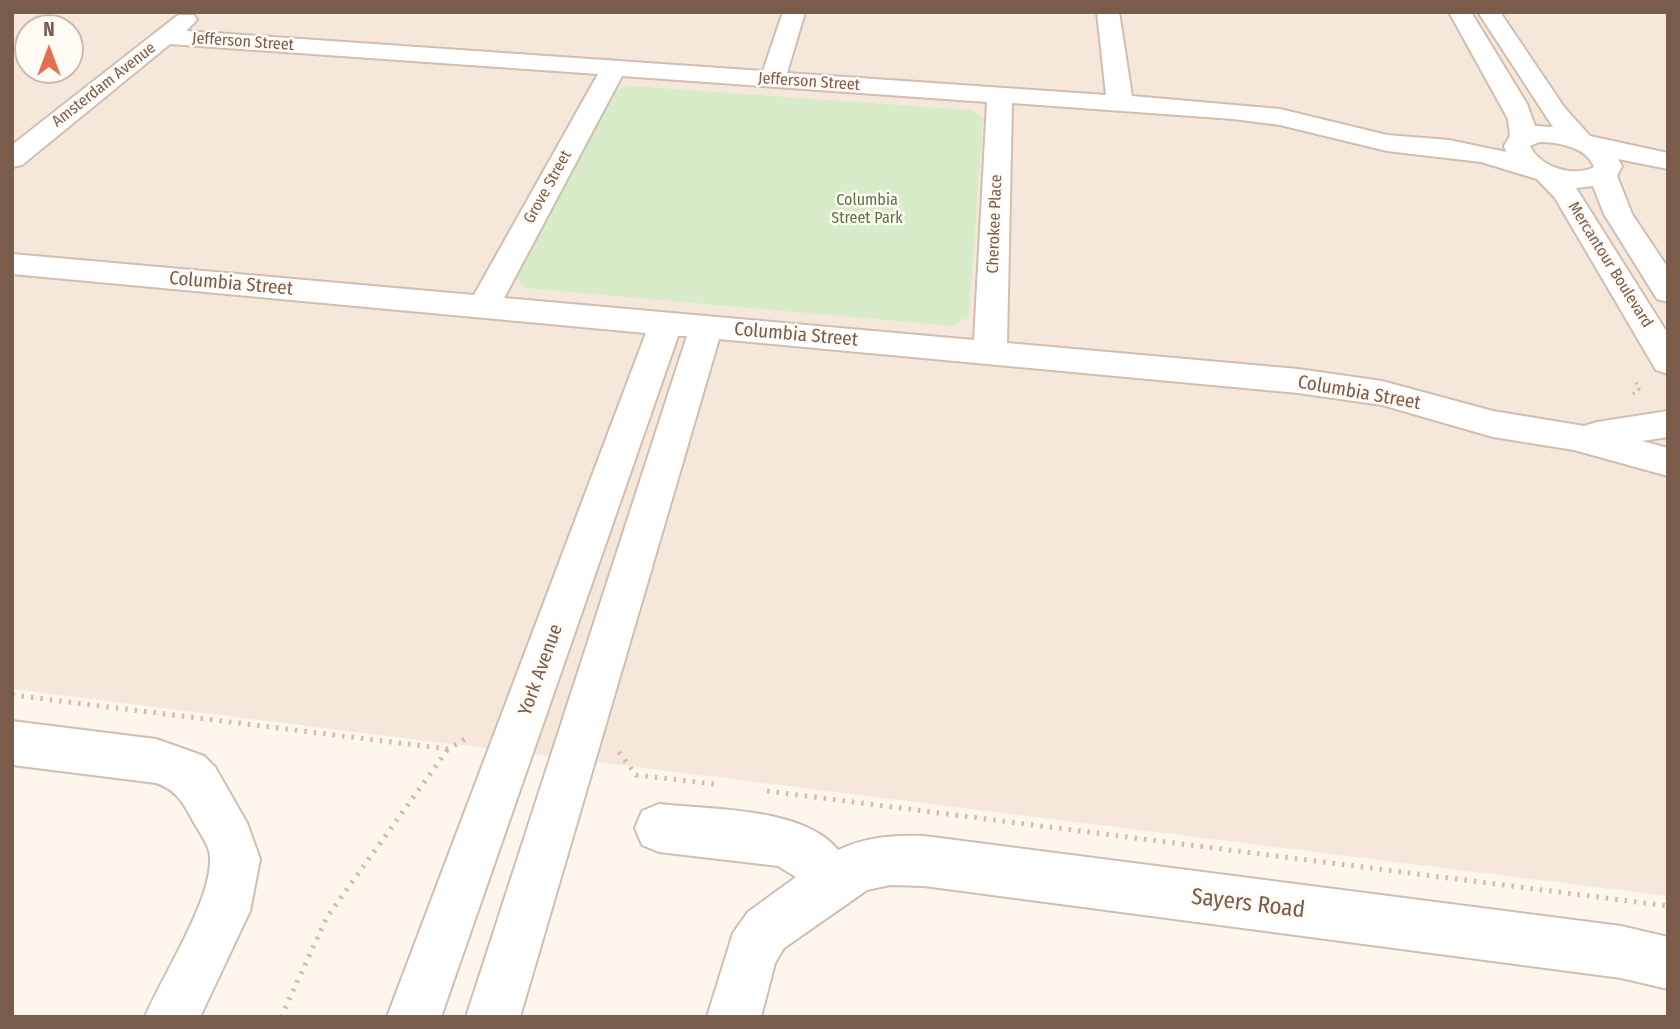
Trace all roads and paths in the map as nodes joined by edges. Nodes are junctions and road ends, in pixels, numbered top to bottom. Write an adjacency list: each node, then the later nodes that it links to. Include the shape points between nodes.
1 (196, 12): 6 (street, Amsterdam Avenue)
2 (794, 12): 8 (street)
3 (1108, 12): 10 (street)
4 (1460, 12): 11 (street, via 1514,104)
5 (1489, 12): 12 (street, via 1554,112)
6 (165, 37): 7 (street, Jefferson Street); 14 (street, Amsterdam Avenue)
7 (614, 68): 8 (street, Jefferson Street); 20 (street, Grove Street)
8 (772, 80): 9 (street, Jefferson Street)
9 (1000, 95): 10 (street, Jefferson Street); 22 (street, Cherokee Place)
10 (1120, 104): 13 (street, Jefferson Street, via 1280,117 1376,141)
11 (1522, 139): 12 (street, Jefferson Street, via 1544,134); 13 (street, Jefferson Street); 16 (street, Mercantour Boulevard, via 1518,153)
12 (1584, 143): 15 (street, Jefferson Street); 17 (street, Mercantour Boulevard, via 1605,159)
13 (1449, 148): 16 (street, Jefferson Street)
14 (12, 159)
15 (1668, 163): 17 (street, Jefferson Street)
16 (1541, 170): 17 (street, Jefferson Street, via 1584,180); 23 (street, Mercantour Boulevard, via 1566,193)
17 (1605, 174): 19 (street, Mercantour Boulevard, via 1618,214)
18 (12, 264): 20 (street, Columbia Street)
19 (1668, 292)
20 (483, 307): 21 (street, Columbia Street)
21 (686, 325): 22 (street, Columbia Street); 29 (street, York Avenue); 31 (street)
22 (990, 353): 26 (street, Columbia Street, via 1340,386 1493,424)
23 (1668, 362)
24 (1633, 378): 25 (path, via 1639,389 1625,400)
25 (1654, 426): 26 (street, Columbia Street)
26 (1574, 436): 27 (street, Columbia Street)
27 (1668, 462)
28 (12, 695): 32 (path)
29 (517, 737): 32 (path, via 476,732); 41 (street, York Avenue)
30 (12, 743): 39 (street, via 156,761 188,772 198,783 230,839 235,859 224,911)
31 (576, 745): 33 (path, via 619,751 636,775); 42 (street)
32 (448, 749): 40 (path, via 327,917)
33 (719, 785)
34 (760, 790): 37 (path)
35 (659, 828): 36 (street, via 782,842 812,857)
36 (832, 883): 38 (street, Sayers Road, via 857,867 890,860 924,861 1621,952); 43 (street, Sayers Road, via 766,930 752,952)
37 (1668, 906)
38 (1668, 963)
39 (172, 1017)
40 (281, 1017)
41 (414, 1017)
42 (493, 1017)
43 (734, 1017)

